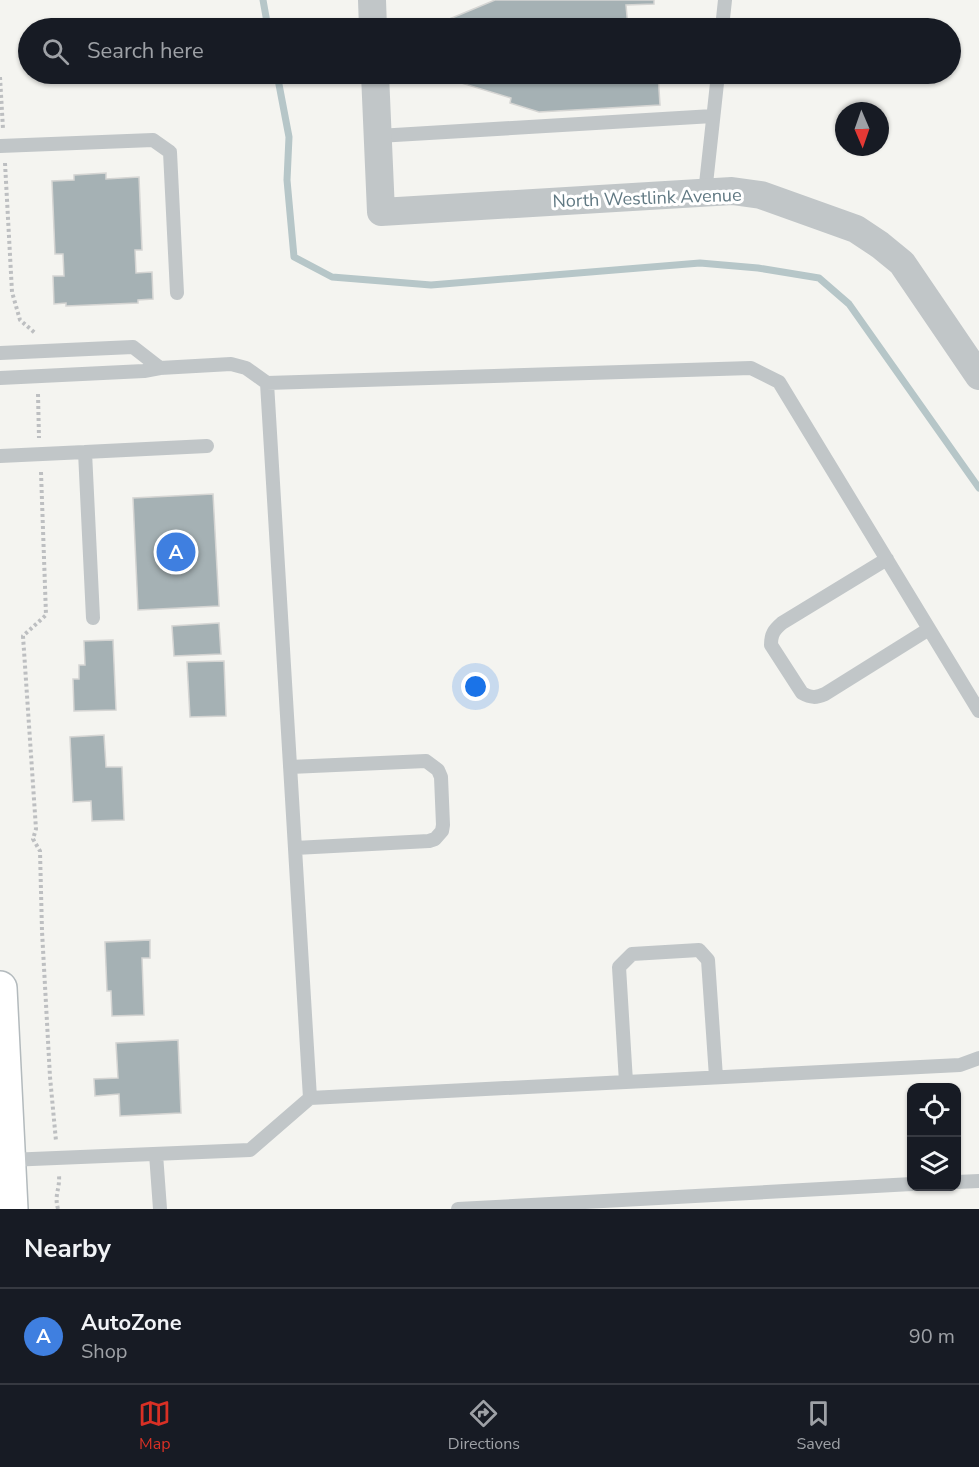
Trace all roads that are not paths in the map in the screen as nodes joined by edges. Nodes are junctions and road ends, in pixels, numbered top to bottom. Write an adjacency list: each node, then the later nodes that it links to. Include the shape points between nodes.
1 (372, 0): 3 (street)
2 (725, 0): 4 (lane)
3 (373, 18)
4 (723, 18)
5 (375, 84): 8 (street)
6 (717, 84): 7 (lane)
7 (713, 116): 8 (lane); 10 (lane)
8 (378, 136): 10 (street, North Westlink Avenue, via 381,212)
9 (2, 146): 11 (lane, via 153,140 170,152)
10 (705, 193): 14 (street, North Westlink Avenue, via 761,195 856,229 902,263)
11 (177, 293)
12 (0, 353): 13 (lane, via 133,347)
13 (160, 368): 15 (lane); 16 (lane, via 231,364 246,368)
14 (979, 376)
15 (0, 378)
16 (267, 383): 20 (lane, via 751,368 779,382); 24 (lane)
17 (207, 446): 18 (lane)
18 (85, 452): 19 (lane); 21 (lane)
19 (0, 456)
20 (887, 559): 22 (lane); 22 (lane, via 782,623 774,630 771,645 802,693 815,698)
21 (93, 618)
22 (929, 629): 23 (lane)
23 (979, 711)
24 (290, 767): 25 (lane); 25 (lane, via 426,761 434,764 441,777 443,825 435,839)
25 (295, 849): 30 (lane)
26 (0, 1001): 31 (main road)
27 (979, 1058): 28 (lane, via 960,1065)
28 (716, 1077): 29 (lane); 29 (lane, via 708,960 699,950 677,951 632,954 619,967)
29 (626, 1082): 30 (lane)
30 (310, 1098): 32 (lane, via 250,1150)
31 (3, 1116): 36 (main road)
32 (156, 1154): 36 (lane, via 57,1158); 37 (lane)
33 (979, 1181): 34 (lane)
34 (961, 1182)
35 (907, 1184): 38 (lane)
36 (7, 1185)
37 (160, 1209)
38 (458, 1209)

